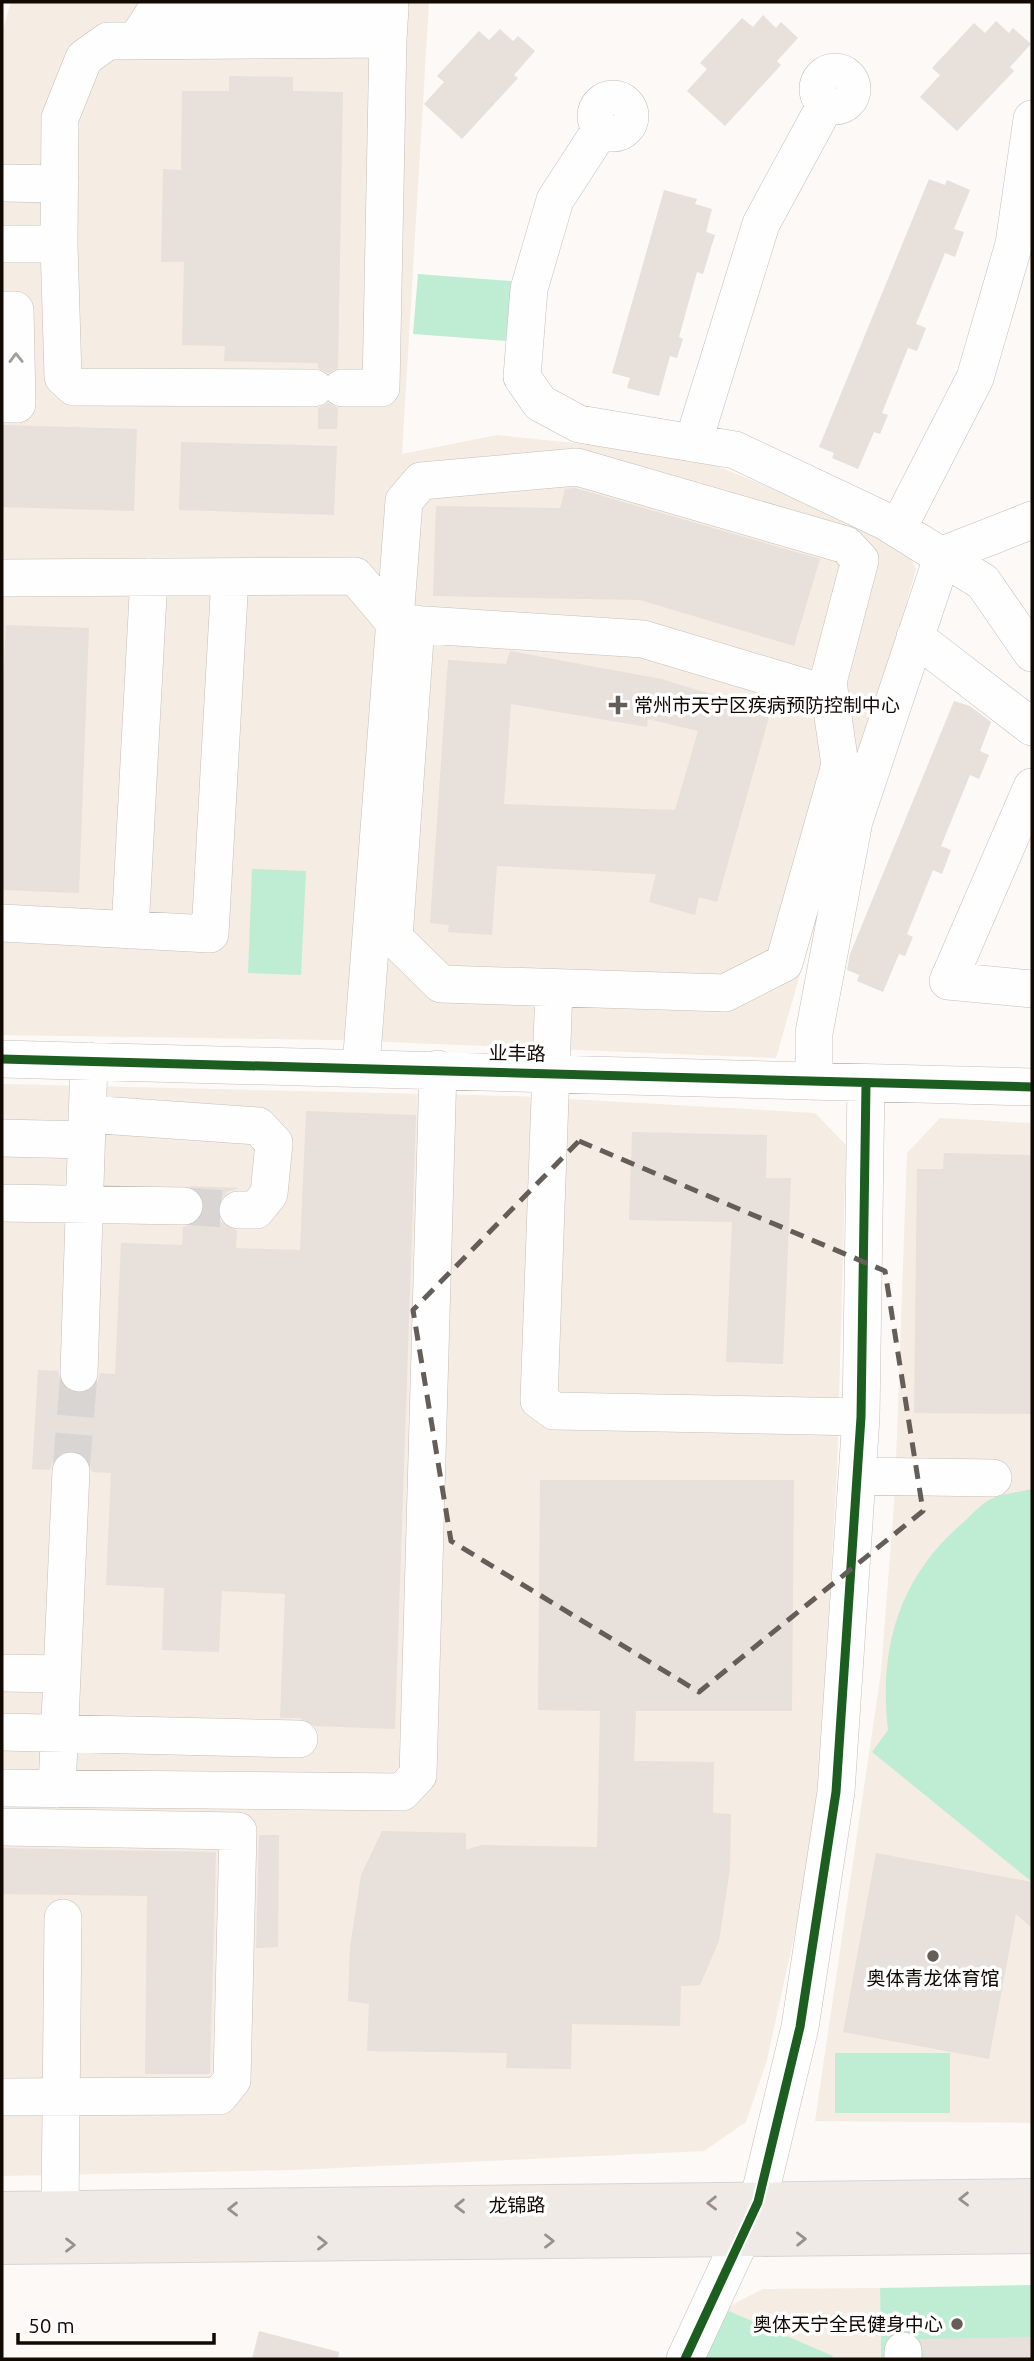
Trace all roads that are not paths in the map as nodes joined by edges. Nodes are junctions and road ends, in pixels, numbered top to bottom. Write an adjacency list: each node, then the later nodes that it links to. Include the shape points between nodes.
1 (1032, 90): 3 (street, via 1024,102)
2 (826, 104): 11 (street, via 761,224)
3 (1032, 118): 13 (street, via 1014,244 975,379)
4 (601, 129): 11 (street, via 555,200 530,289 522,377 541,403 579,424)
5 (2, 183): 6 (street)
6 (60, 184): 8 (street); 8 (street, via 60,118 84,58 107,41 388,39 380,388 74,387 63,377)
7 (2, 244): 8 (street)
8 (59, 244)
9 (2, 310): 10 (street, one-way to 9, via 18,404 15,310)
10 (2, 404)
11 (694, 443): 13 (street, via 735,450)
12 (1032, 520): 14 (street)
13 (898, 528): 14 (street)
14 (943, 555): 19 (street); 20 (street, via 983,582)
15 (230, 577): 16 (street); 18 (street, via 355,576); 25 (street, via 209,933)
16 (149, 578): 17 (street); 25 (street)
17 (2, 579)
18 (405, 624): 21 (street, via 643,639); 21 (street, via 404,501 421,481 576,467 846,545 860,560 828,682); 26 (street, via 394,938 441,984); 30 (street)
19 (915, 637): 22 (street); 33 (street, via 854,821 814,1033)
20 (1032, 653)
21 (830, 695): 26 (street, via 840,765 784,963 725,993)
22 (1032, 727)
23 (1032, 787): 27 (street, via 948,981)
24 (2, 923): 25 (street)
25 (130, 930)
26 (554, 988): 32 (street)
27 (1032, 989)
28 (2, 1059): 29 (street, 业丰路)
29 (89, 1061): 30 (street, 业丰路); 36 (street)
30 (361, 1067): 31 (street, 业丰路)
31 (438, 1069): 32 (street, 业丰路); 53 (street, via 418,1775 402,1792)
32 (550, 1072): 33 (street, 业丰路); 43 (street, via 539,1400 554,1411)
33 (814, 1082): 34 (street, 业丰路)
34 (866, 1084): 35 (street, 业丰路); 43 (street)
35 (1032, 1087)
36 (87, 1127): 37 (street); 39 (street); 41 (street, via 258,1126 274,1143 269,1194 256,1210)
37 (2, 1138)
38 (2, 1203): 39 (street)
39 (84, 1204): 40 (street); 42 (street)
40 (184, 1206)
41 (238, 1209)
42 (79, 1373)
43 (861, 1417): 45 (street)
44 (71, 1471): 48 (street)
45 (857, 1476): 46 (street); 59 (street, via 836,1791 800,2027)
46 (993, 1478)
47 (2, 1674): 48 (street)
48 (62, 1675): 50 (street)
49 (2, 1732): 50 (street)
50 (59, 1734): 51 (street); 53 (street)
51 (299, 1739)
52 (2, 1788): 53 (street)
53 (57, 1789)
54 (2, 1827): 57 (street, via 238,1831 232,2080 219,2096)
55 (63, 1918): 57 (street)
56 (2, 2097): 57 (street)
57 (59, 2097): 60 (street)
58 (1032, 2198): 59 (main road, 龙锦路, one-way to 59)
59 (758, 2203): 60 (main road, 龙锦路, one-way to 60); 63 (street)
60 (60, 2210): 61 (main road, 龙锦路)
61 (2, 2211)
62 (1032, 2234): 63 (main road, 龙锦路, one-way to 62)
63 (738, 2240): 64 (main road, 龙锦路, one-way to 63); 65 (street)
64 (2, 2245)
65 (685, 2359)

